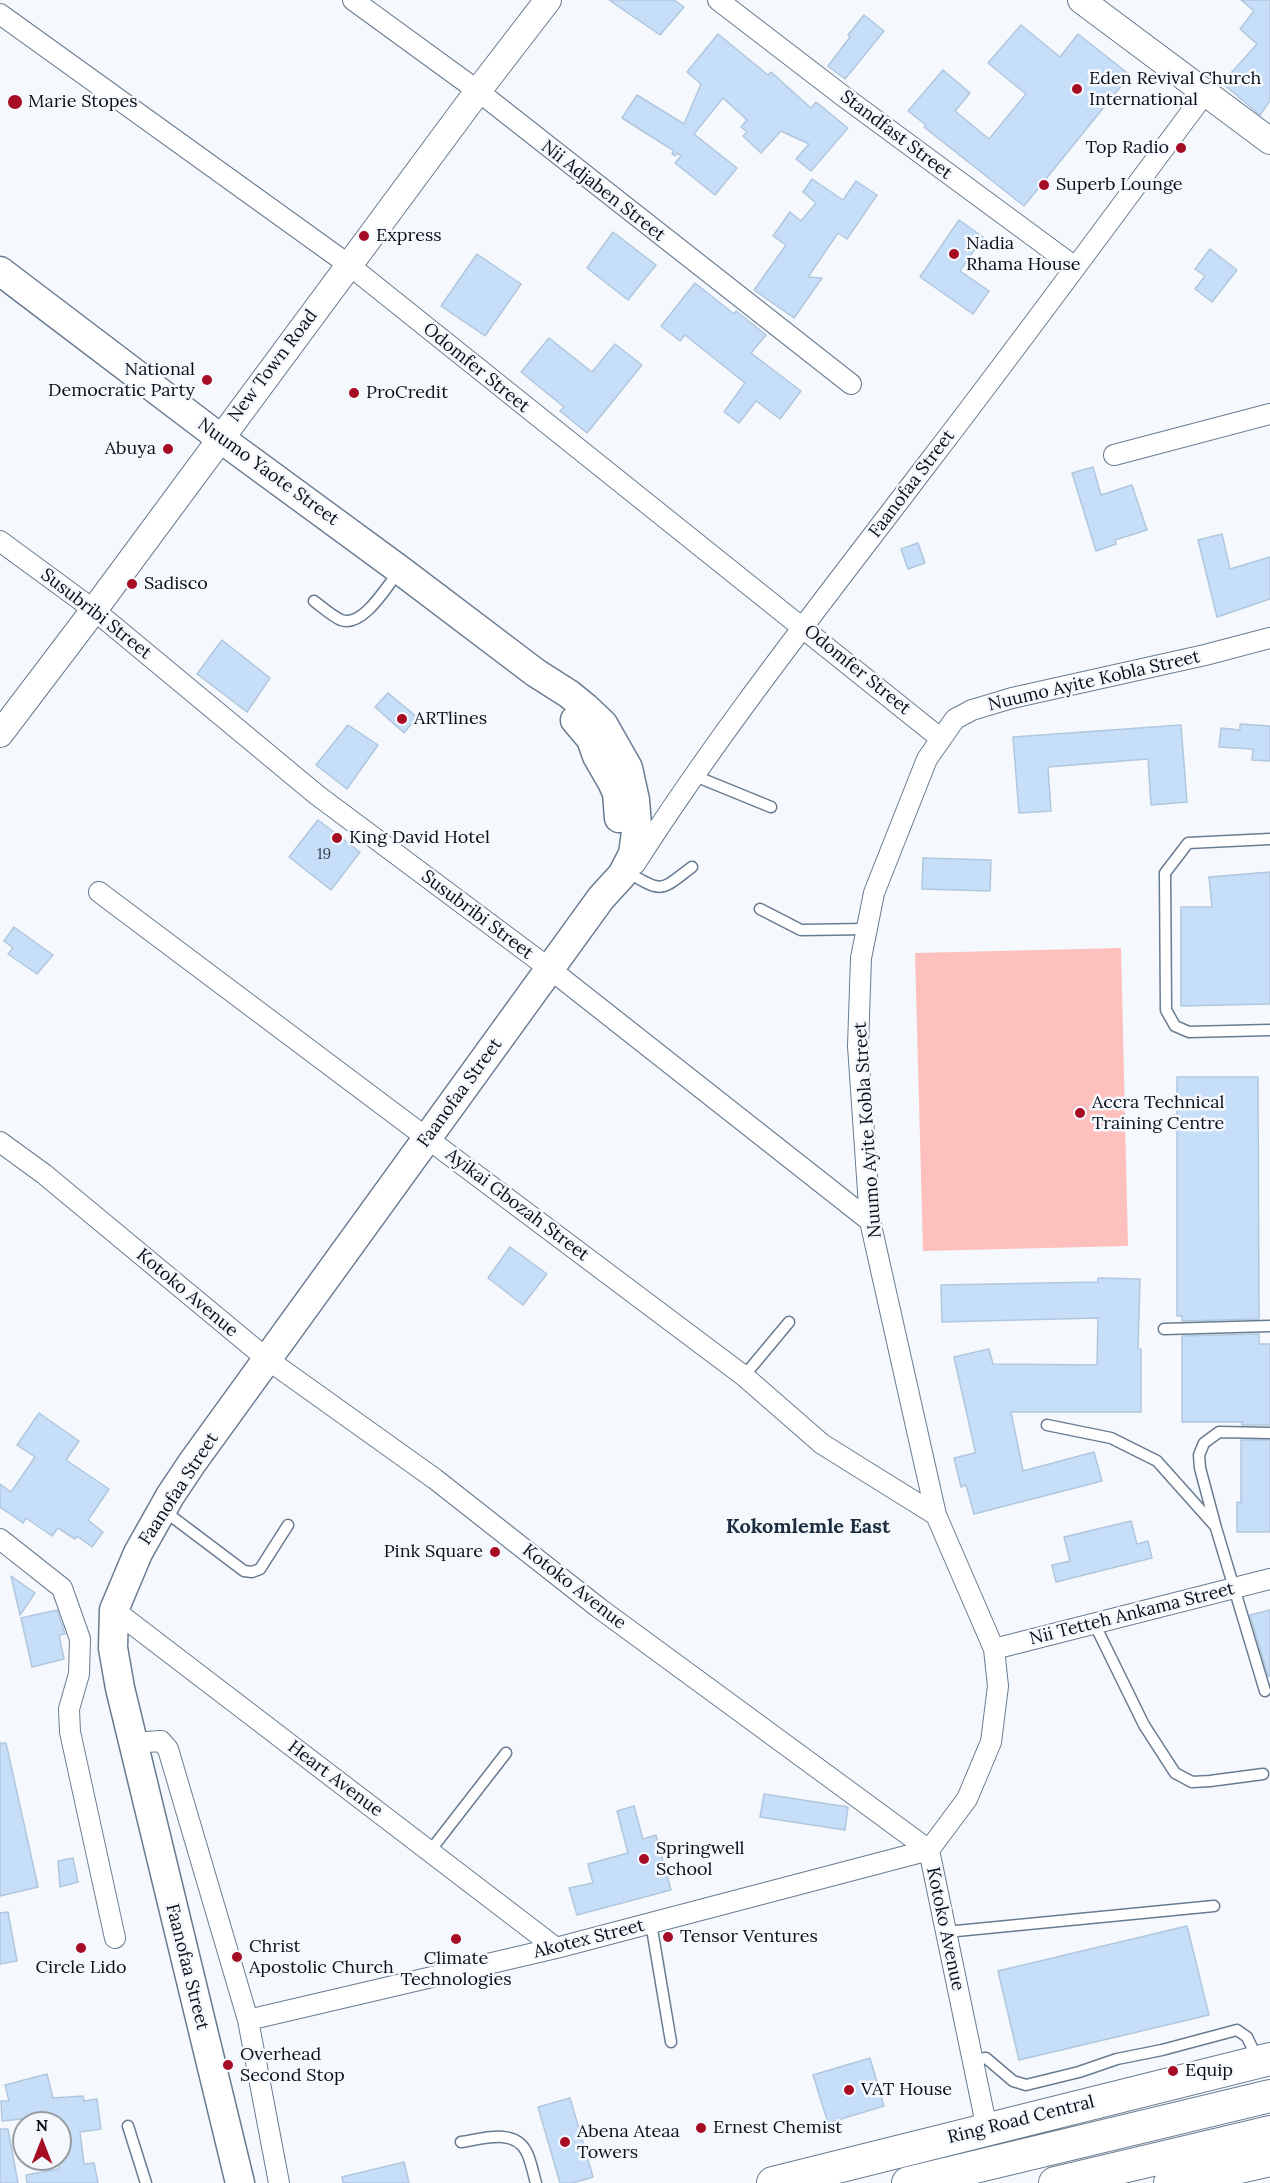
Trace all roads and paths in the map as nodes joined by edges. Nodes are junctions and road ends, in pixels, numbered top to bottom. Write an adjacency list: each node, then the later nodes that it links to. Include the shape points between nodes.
1 (353, 0): 6 (street, Nii Adjaben Street)
2 (548, 0): 6 (street, New Town Road)
3 (718, 0): 10 (street, Standfast Street)
4 (1081, 0): 7 (street)
5 (0, 14): 9 (street, Odomfer Street)
6 (477, 92): 9 (street, New Town Road); 12 (street, Nii Adjaben Street)
7 (1206, 92): 8 (street); 10 (street, Faanofaa Street)
8 (1270, 141)
9 (349, 265): 14 (street, New Town Road); 20 (street, Odomfer Street)
10 (1075, 267): 20 (street, Faanofaa Street)
11 (0, 271): 14 (main road, Nuumo Yaote Street)
12 (851, 384)
13 (1270, 414): 15 (street)
14 (220, 438): 17 (main road, Nuumo Yaote Street); 19 (street, New Town Road)
15 (1114, 455)
16 (0, 541): 19 (street, Susubribi Street)
17 (400, 570): 18 (lane, via 365,614 355,620 340,620); 22 (main road, Nuumo Yaote Street)
18 (314, 601)
19 (94, 610): 23 (street, New Town Road); 34 (street, Susubribi Street, via 317,795)
20 (803, 627): 24 (street, Odomfer Street); 25 (street, Faanofaa Street)
21 (1270, 638): 24 (street, Nuumo Ayite Kobla Street, via 972,710 955,719)
22 (536, 673): 29 (main road, Nuumo Yaote Street, via 569,694 603,724 628,768 635,800 636,837); 31 (main road, Nuumo Yaote Street, via 591,739 617,793 620,808 616,852)
23 (0, 734)
24 (940, 738): 33 (street, Nuumo Ayite Kobla Street, via 927,759 874,892)
25 (695, 776): 26 (lane); 29 (street, Faanofaa Street)
26 (771, 807)
27 (1270, 838): 35 (lane, via 1188,843 1165,873 1164,908 1166,1010 1175,1026 1189,1032)
28 (692, 867): 29 (lane, via 658,888)
29 (625, 874): 31 (main road, Nuumo Yaote Street)
30 (99, 892): 36 (street, Ayikai Gbozah Street)
31 (601, 898): 34 (main road, Faanofaa Street)
32 (760, 909): 33 (lane, via 801,930)
33 (867, 929): 38 (street, Nuumo Ayite Kobla Street, via 861,958 858,1046)
34 (549, 969): 36 (main road, Faanofaa Street); 38 (street, Susubribi Street)
35 (1270, 1030)
36 (428, 1137): 42 (main road, Faanofaa Street); 43 (street, Ayikai Gbozah Street)
37 (0, 1142): 42 (street, Kotoko Avenue)
38 (870, 1221): 47 (street, Nuumo Ayite Kobla Street)
39 (789, 1322): 43 (lane)
40 (1270, 1326): 41 (lane)
41 (1164, 1329)
42 (267, 1359): 46 (main road, Faanofaa Street); 60 (street, Kotoko Avenue, via 435,1479 599,1608)
43 (744, 1376): 47 (street, Ayikai Gbozah Street, via 822,1444)
44 (1047, 1425): 49 (lane, via 1111,1438 1157,1461)
45 (1270, 1432): 49 (lane, via 1219,1432 1204,1443 1199,1455 1200,1468)
46 (162, 1510): 48 (lane, via 244,1571 252,1572 260,1569); 53 (main road, Faanofaa Street, via 138,1552)
47 (936, 1515): 55 (street, Nuumo Ayite Kobla Street)
48 (288, 1525)
49 (1216, 1528): 52 (lane)
50 (0, 1539): 65 (street, via 62,1588 80,1639 79,1674 69,1709 70,1732)
51 (1270, 1579): 52 (street, Nii Tetteh Ankama Street)
52 (1233, 1588): 54 (street, Nii Tetteh Ankama Street); 56 (lane)
53 (114, 1610): 57 (main road, Faanofaa Street, via 113,1648); 61 (street, Heart Avenue)
54 (1094, 1623): 55 (street, Nii Tetteh Ankama Street); 59 (lane, via 1144,1725 1175,1773 1192,1782)
55 (994, 1649): 60 (street, Nuumo Ayite Kobla Street, via 998,1686 991,1742 967,1799)
56 (1264, 1691)
57 (133, 1743): 67 (street, via 161,1741 168,1749); 78 (main road, Faanofaa Street)
58 (506, 1753): 61 (lane)
59 (1263, 1774)
60 (929, 1850): 63 (street, Akotex Street); 64 (street, Kotoko Avenue)
61 (430, 1851): 66 (street, Heart Avenue)
62 (1214, 1906): 64 (lane)
63 (651, 1923): 66 (street, Akotex Street); 68 (lane)
64 (946, 1932): 69 (street, Kotoko Avenue)
65 (115, 1938)
66 (556, 1948): 67 (street, Akotex Street)
67 (248, 2020): 79 (street)
68 (671, 2042)
69 (973, 2060): 70 (lane, via 986,2058 1013,2081 1026,2085 1237,2030); 73 (street, Kotoko Avenue)
70 (1264, 2060): 73 (main road, Ring Road Central)
71 (1270, 2096): 82 (main road, Ring Road Central)
72 (128, 2126): 77 (lane)
73 (987, 2129): 81 (main road, Ring Road Central)
74 (1270, 2132): 83 (main road)
75 (461, 2142): 80 (lane, via 504,2136 519,2141 527,2152)
76 (1270, 2160): 84 (main road)
77 (146, 2183)
78 (240, 2183)
79 (279, 2183)
80 (536, 2183)
81 (773, 2183)
82 (908, 2183)
83 (1054, 2183)
84 (1170, 2183)

